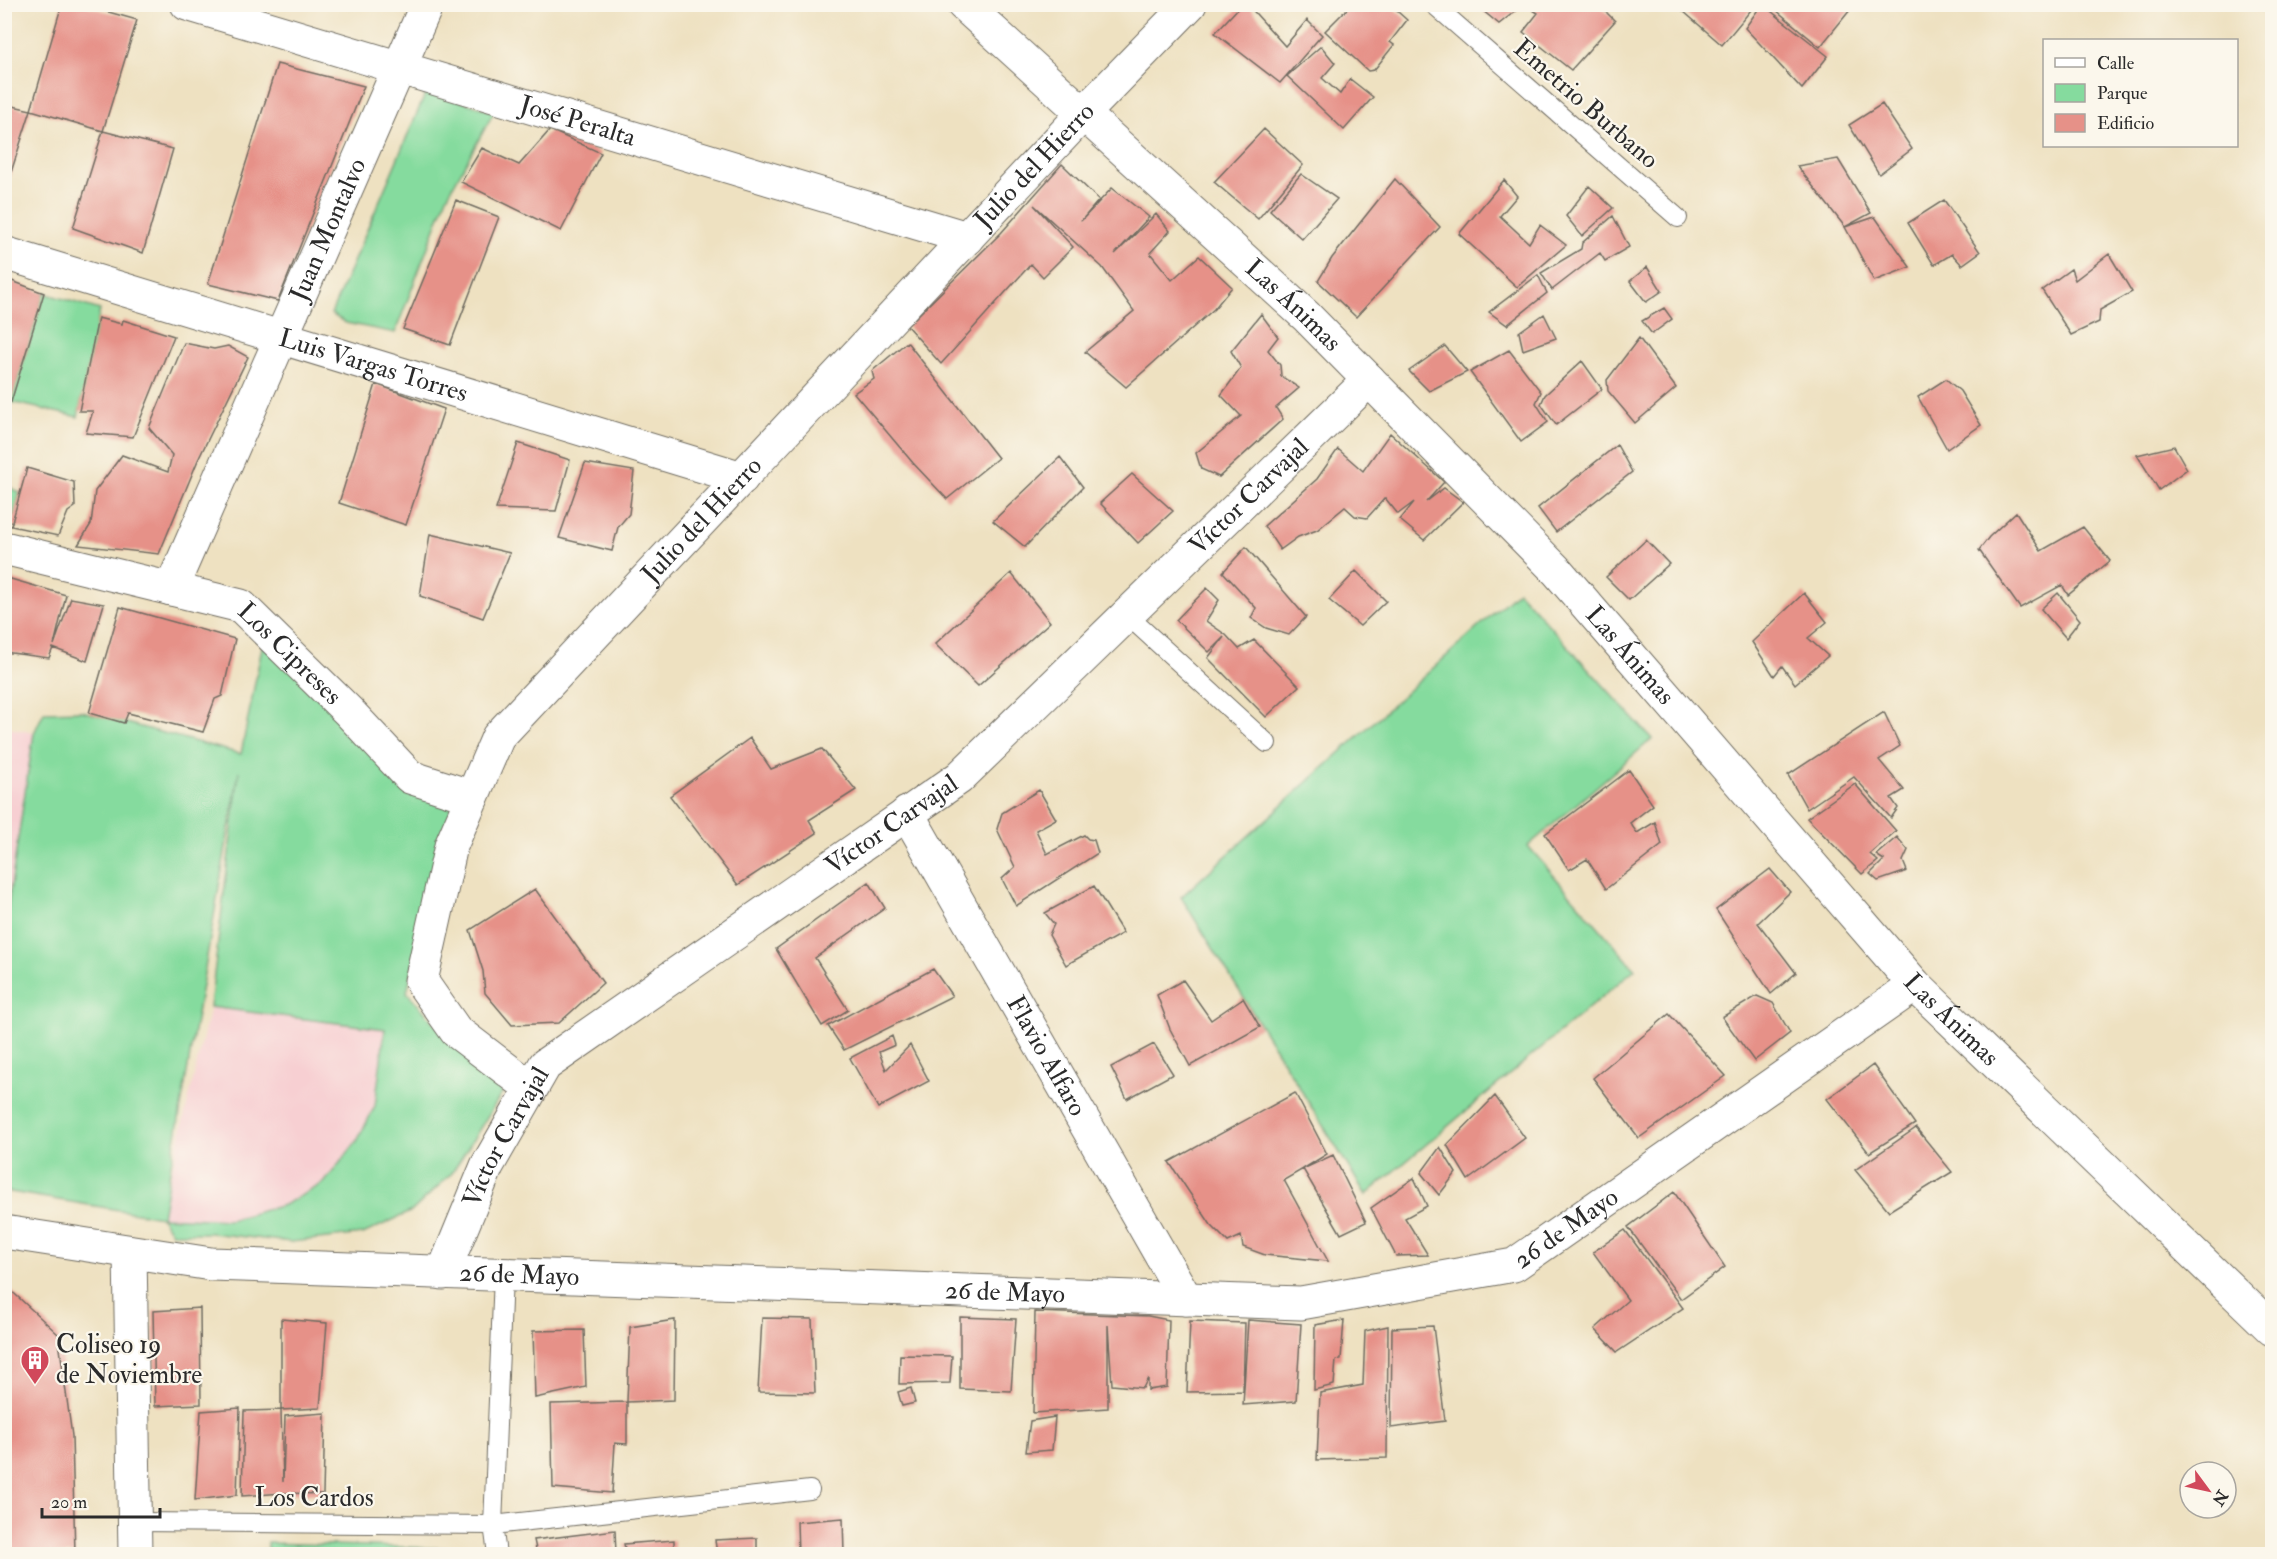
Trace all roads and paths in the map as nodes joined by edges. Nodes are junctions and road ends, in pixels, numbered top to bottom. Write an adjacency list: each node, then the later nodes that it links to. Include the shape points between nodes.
1 (188, 4): 6 (street, José Peralta)
2 (427, 4): 6 (street, Juan Montalvo)
3 (963, 4): 7 (street, Las Ánimas)
4 (1190, 4): 7 (street, Julio del Hierro)
5 (1433, 4): 8 (lane, Emetrio Burbano)
6 (399, 68): 9 (street, José Peralta); 11 (street, Juan Montalvo)
7 (1083, 114): 9 (street, Julio del Hierro); 12 (street, Las Ánimas, via 1306,316)
8 (1678, 218)
9 (967, 238): 13 (street, Julio del Hierro)
10 (4, 253): 11 (street, Luis Vargas Torres)
11 (281, 338): 13 (street, Luis Vargas Torres); 15 (street, Juan Montalvo)
12 (1370, 380): 16 (street, Víctor Carvajal); 20 (street, Las Ánimas, via 1558,572)
13 (742, 478): 18 (street, Julio del Hierro, via 498,737)
14 (4, 548): 15 (street, Los Cipreses)
15 (171, 589): 18 (street, Los Cipreses, via 241,606 410,777)
16 (1127, 615): 17 (lane); 19 (street, Víctor Carvajal, via 959,778)
17 (1267, 743)
18 (472, 798): 21 (street, Julio del Hierro, via 452,846 421,981 456,1031)
19 (908, 813): 21 (street, Víctor Carvajal, via 545,1065); 26 (street, Flavio Alfaro)
20 (1915, 986): 26 (street, 26 de Mayo, via 1514,1265 1301,1303); 27 (street, Las Ánimas)
21 (531, 1088): 24 (street, Víctor Carvajal, via 487,1167)
22 (4, 1232): 23 (street, 26 de Mayo)
23 (130, 1251): 24 (street, 26 de Mayo, via 212,1264); 29 (street)
24 (443, 1273): 25 (street, 26 de Mayo)
25 (503, 1275): 26 (street, 26 de Mayo); 30 (lane)
26 (1186, 1299)
27 (2272, 1329)
28 (810, 1490): 30 (lane, Los Cardos)
29 (134, 1522): 30 (lane, Los Cardos); 31 (street)
30 (493, 1525): 32 (lane)
31 (135, 1554)
32 (497, 1554)

